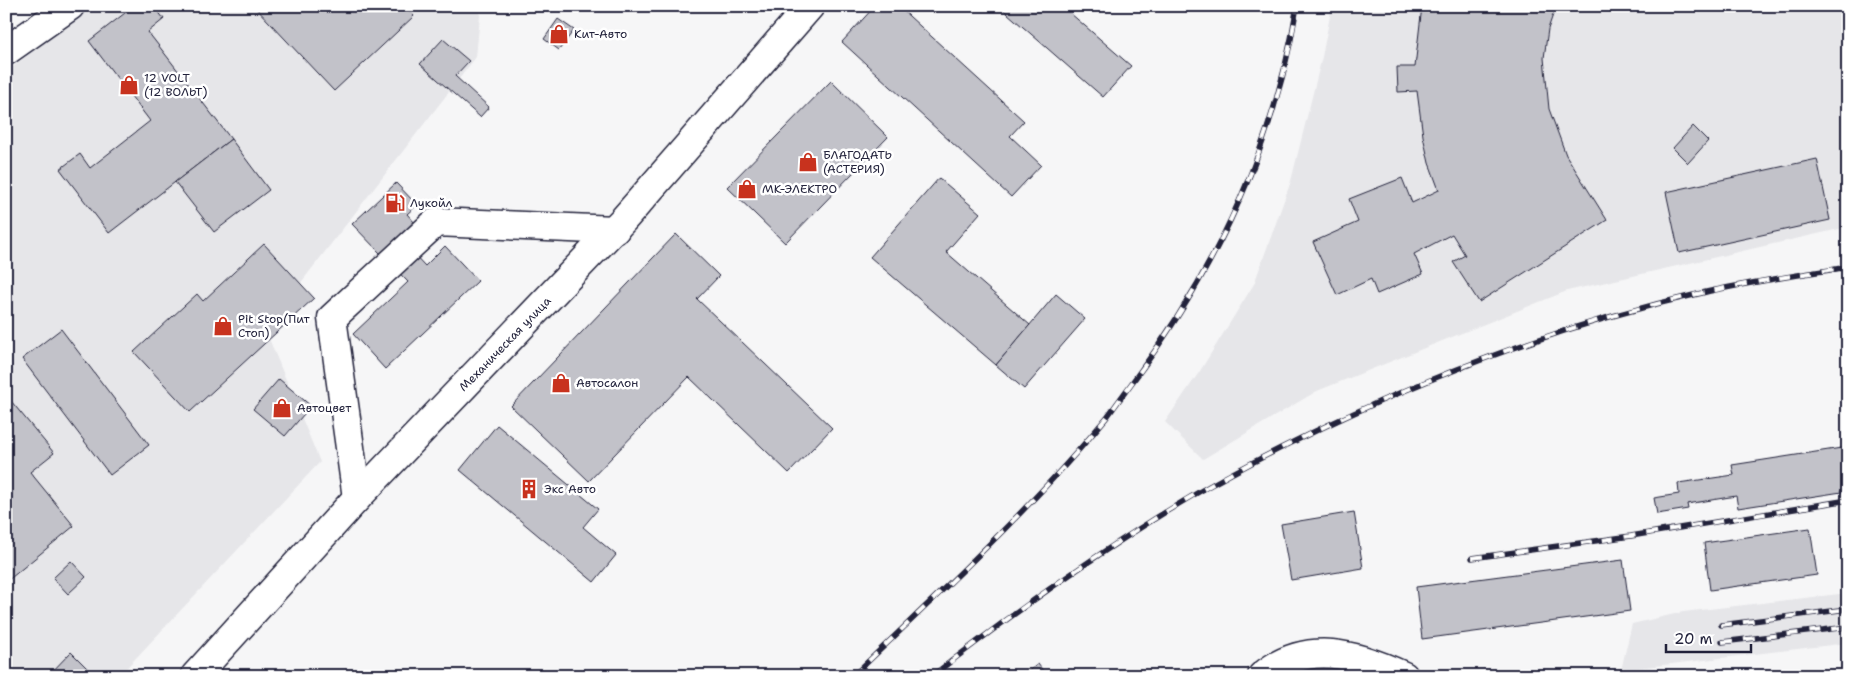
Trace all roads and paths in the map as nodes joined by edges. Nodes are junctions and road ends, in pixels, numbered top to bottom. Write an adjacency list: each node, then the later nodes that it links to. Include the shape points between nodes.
1 (70, 6): 3 (main road)
2 (810, 6): 4 (main road, Механическая улица)
3 (6, 51)
4 (614, 230): 5 (main road, Механическая улица); 5 (main road, via 436,222 332,318)
5 (357, 498): 6 (main road, Механическая улица)
6 (195, 676)
7 (1262, 676): 8 (main road, via 1282,662 1334,654 1360,658)
8 (1404, 676)

